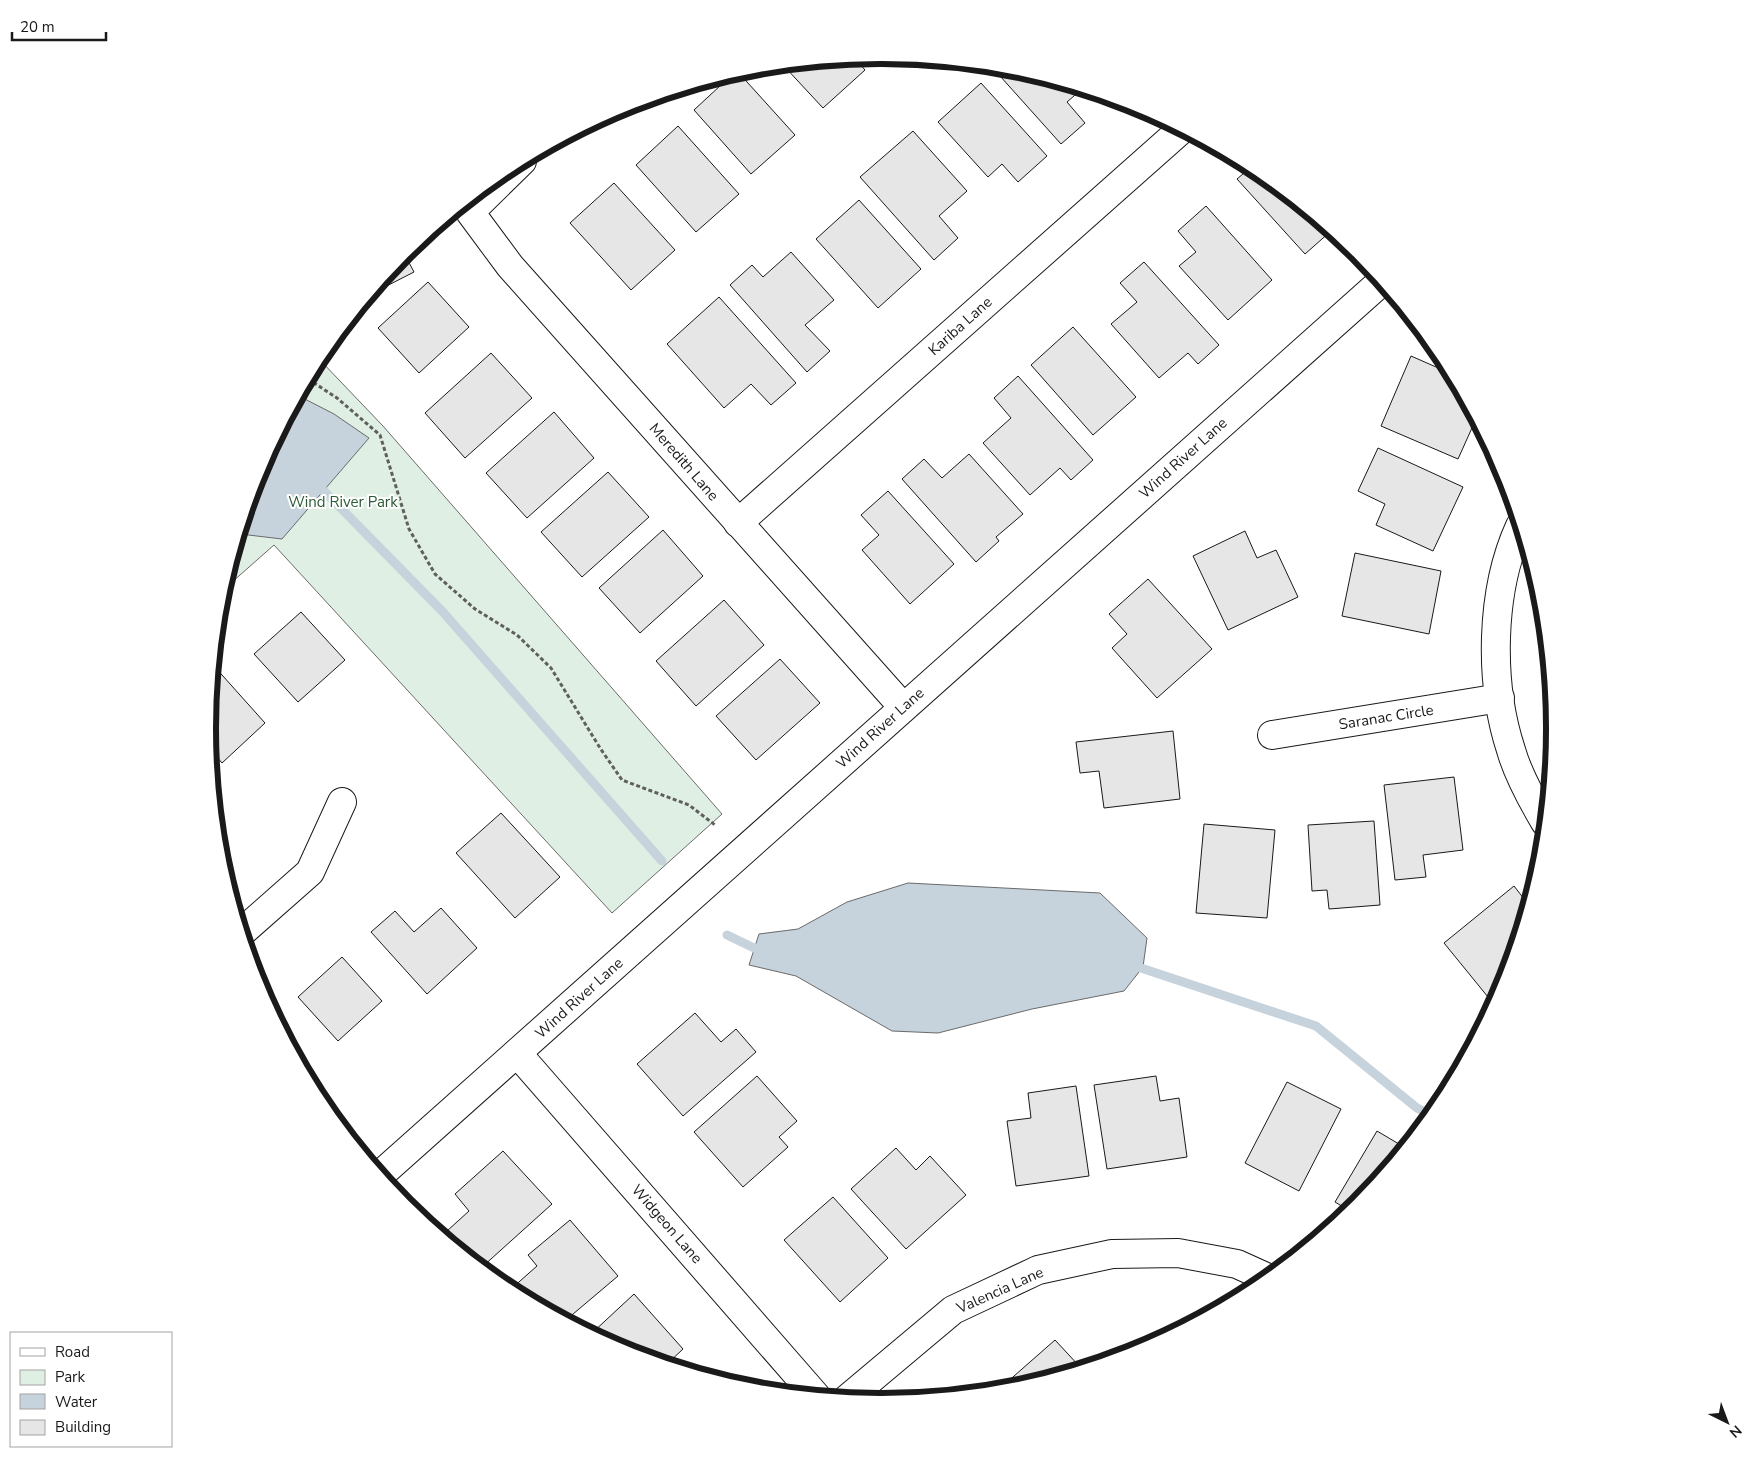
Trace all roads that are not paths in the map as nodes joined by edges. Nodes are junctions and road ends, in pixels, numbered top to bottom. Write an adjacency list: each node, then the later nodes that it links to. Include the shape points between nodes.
1 (1177, 133): 4 (street, Kariba Lane)
2 (494, 189): 4 (street, Meredith Lane, via 470,212 510,266)
3 (1377, 286): 7 (street, Wind River Lane)
4 (738, 523): 7 (street, Meredith Lane)
5 (1517, 536): 6 (street, via 1502,585 1496,630)
6 (1500, 698): 8 (street, Saranac Circle); 10 (street, via 1511,750)
7 (903, 707): 12 (street, Wind River Lane)
8 (1272, 736)
9 (342, 802): 11 (street, via 310,872)
10 (1540, 813)
11 (247, 927)
12 (517, 1054): 13 (street, Wind River Lane); 15 (street, Widgeon Lane)
13 (385, 1171)
14 (1260, 1274): 16 (street, Valencia Lane, via 1237,1264 1178,1253 1112,1254 1038,1270 953,1310)
15 (810, 1389)
16 (855, 1392)

